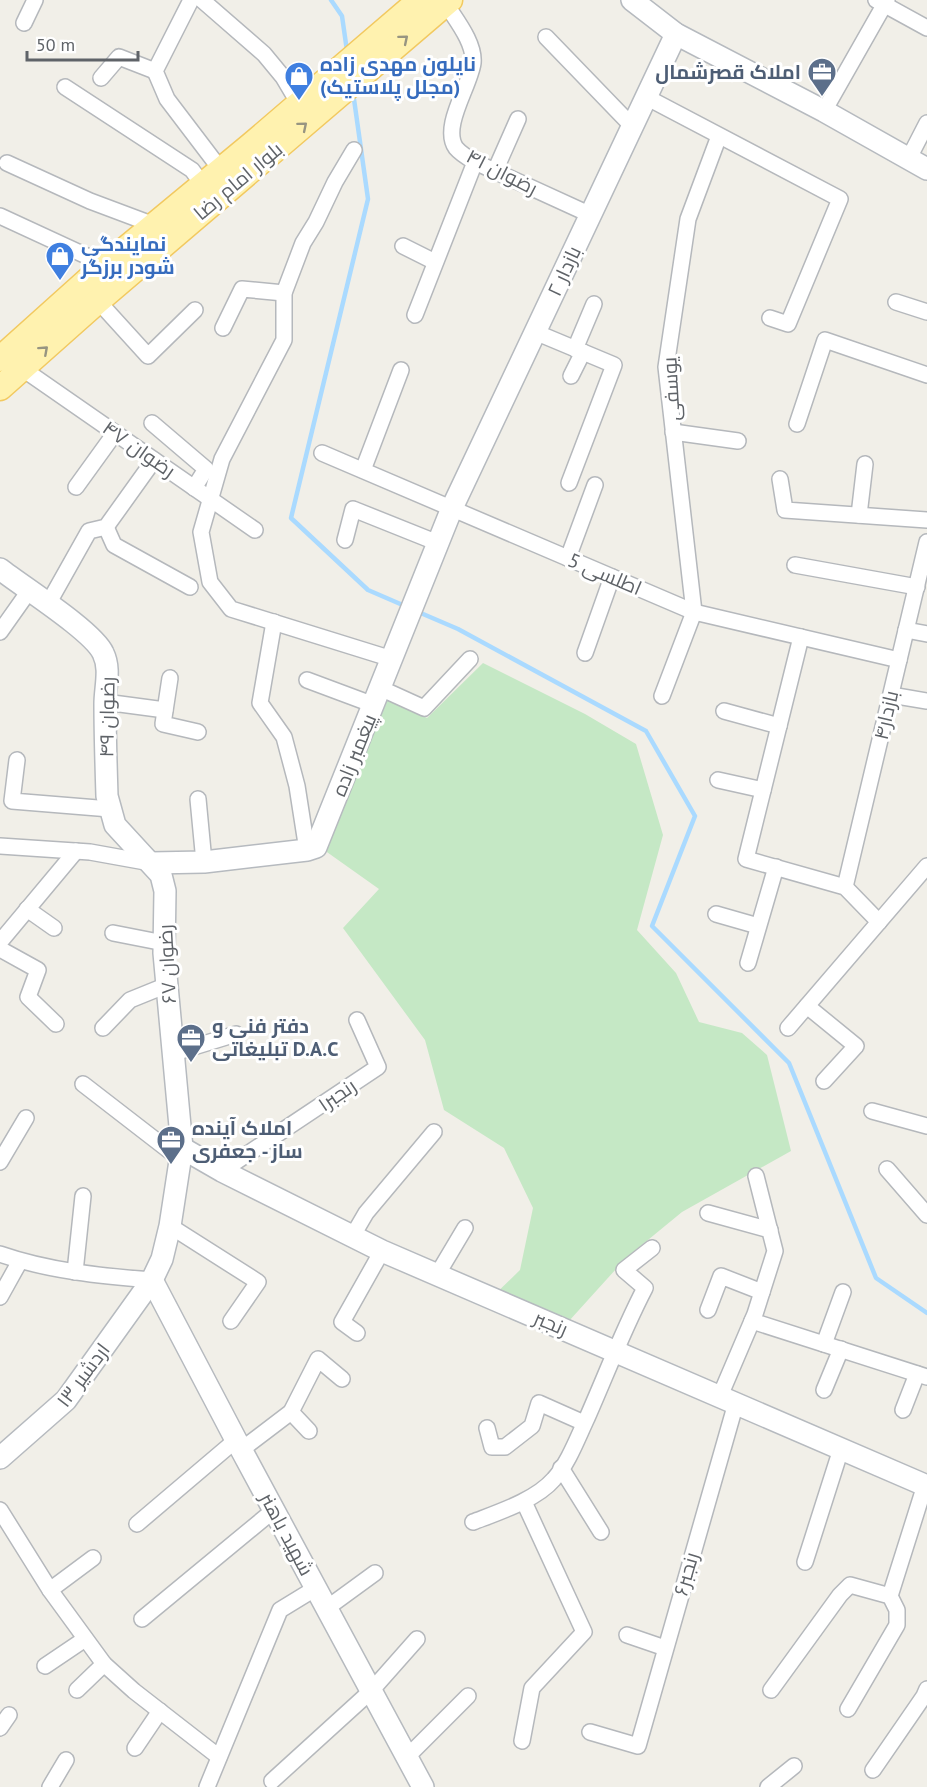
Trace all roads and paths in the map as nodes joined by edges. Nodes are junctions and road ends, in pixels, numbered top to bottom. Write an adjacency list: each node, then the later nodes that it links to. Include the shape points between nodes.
1 (35, 0): 8 (street)
2 (191, 0): 12 (street)
3 (202, 0): 17 (street, via 264,54)
4 (632, 0): 10 (street)
5 (448, 2): 13 (main road, بلوار امام رضا, one-way to 5); 25 (street, رضوان ۴۱, via 472,50 473,62 451,134 461,154)
6 (883, 2): 9 (street); 18 (street)
7 (410, 3): 13 (main road)
8 (24, 23)
9 (927, 28)
10 (676, 34): 16 (street, بازدار ۲); 18 (street)
11 (546, 37): 21 (street)
12 (155, 71): 14 (street, via 119,57); 29 (street)
13 (350, 73): 17 (main road); 37 (main road, بلوار امام رضا, one-way to 13)
14 (101, 78)
15 (65, 87): 29 (street, via 192,170)
16 (646, 98): 21 (street, بازدار ۲); 22 (street)
17 (299, 104): 29 (main road)
18 (824, 111): 24 (street)
19 (518, 119): 28 (street)
20 (927, 123): 24 (street)
21 (632, 126): 30 (street, بازدار ۲)
22 (719, 136): 43 (street, via 840,199 788,324); 55 (street, یوسفی, via 688,219 666,367)
23 (354, 150): 36 (street, via 303,243)
24 (909, 158): 27 (street)
25 (475, 162): 28 (street, رضوان ۴۱); 34 (street)
26 (7, 163): 32 (street)
27 (927, 169)
28 (495, 171): 30 (street, رضوان ۴۱)
29 (212, 178): 32 (main road)
30 (591, 215): 45 (street, بازدار ۲)
31 (0, 216): 35 (street)
32 (154, 225): 35 (main road)
33 (403, 246): 34 (street)
34 (435, 262): 42 (street)
35 (106, 265): 47 (main road)
36 (284, 293): 44 (street, via 242,289); 67 (street, via 284,340 222,459)
37 (98, 301): 40 (street, via 148,356); 48 (main road, بلوار امام رضا, one-way to 37)
38 (896, 302): 41 (street)
39 (594, 304): 46 (street)
40 (195, 310)
41 (927, 312)
42 (415, 315)
43 (770, 318)
44 (223, 328)
45 (535, 332): 46 (street); 68 (street, بازدار ۲)
46 (579, 350): 51 (street); 63 (street, via 614,365)
47 (0, 359)
48 (23, 369): 52 (main road, بلوار امام رضا); 56 (street, رضوان ۴۷)
49 (401, 370): 61 (street)
50 (927, 375): 54 (street, via 825,339)
51 (571, 376)
52 (0, 388)
53 (152, 423): 66 (street, via 206,469)
54 (797, 424)
55 (673, 432): 57 (street); 84 (street, یوسفی)
56 (115, 433): 59 (street, رضوان ۴۷); 65 (street)
57 (738, 441)
58 (322, 453): 61 (street, اطلسی 5)
59 (154, 460): 66 (street, رضوان ۴۷); 71 (street)
60 (865, 464): 69 (street)
61 (363, 470): 68 (street, اطلسی 5)
62 (780, 479): 69 (street, via 785,510)
63 (569, 483)
64 (595, 485): 76 (street)
65 (76, 487)
66 (194, 488): 67 (street, رضوان ۴۷)
67 (211, 499): 72 (street, رضوان ۴۷); 85 (street, via 201,531 210,582 231,609)
68 (452, 508): 75 (street, پیغمبر زاده); 76 (street, اطلسی 5)
69 (859, 515): 70 (street)
70 (927, 520)
71 (106, 527): 81 (street, via 114,545); 83 (street, via 89,531)
72 (255, 530)
73 (345, 540): 75 (street, via 354,509)
74 (927, 542): 80 (street, بازدار۴)
75 (438, 543): 91 (street, پیغمبر زاده)
76 (568, 558): 79 (street, اطلسی 5)
77 (795, 565): 80 (street)
78 (0, 570): 82 (street, رضوان ۴۹)
79 (612, 577): 84 (street, اطلسی 5); 90 (street)
80 (917, 586): 86 (street, بازدار۴)
81 (190, 587)
82 (29, 591): 83 (street, رضوان ۴۹); 87 (street)
83 (48, 604): 99 (street, رضوان ۴۹, via 98,644 107,665)
84 (694, 612): 89 (street, اطلسی 5); 98 (street)
85 (274, 622): 91 (street); 111 (street, via 260,702 284,737)
86 (906, 630): 88 (street); 93 (street, بازدار۴)
87 (0, 632)
88 (927, 634)
89 (801, 637): 93 (street, اطلسی 5); 103 (street)
90 (585, 654)
91 (392, 659): 97 (street, پیغمبر زاده)
92 (470, 659): 97 (street, via 424,708)
93 (899, 660): 96 (street, بازدار۴)
94 (170, 678): 101 (street)
95 (307, 680): 97 (street)
96 (891, 695): 100 (street); 117 (street, بازدار۴)
97 (377, 696): 111 (street, پیغمبر زاده, via 321,837 316,847)
98 (662, 696)
99 (105, 702): 101 (street); 109 (street, رضوان ۴۹)
100 (927, 702)
101 (165, 710): 104 (street, via 163,724)
102 (724, 711): 103 (street)
103 (779, 726): 107 (street)
104 (198, 732)
105 (17, 760): 109 (street, via 12,801)
106 (718, 780): 107 (street)
107 (763, 790): 116 (street, via 746,859)
108 (198, 799): 113 (street)
109 (110, 809): 114 (street, رضوان ۴۹, via 124,836)
110 (0, 846): 112 (street)
111 (307, 850): 113 (street)
112 (76, 851): 114 (street); 118 (street)
113 (204, 862): 114 (street)
114 (151, 863): 125 (street, رضوان ۶۷, via 161,875 165,891)
115 (927, 866): 120 (street)
116 (776, 867): 117 (street); 121 (street)
117 (845, 887): 120 (street)
118 (27, 909): 122 (street); 124 (street)
119 (716, 914): 121 (street)
120 (879, 921): 129 (street)
121 (758, 926): 127 (street)
122 (54, 928)
123 (113, 933): 125 (street)
124 (0, 942)
125 (164, 943): 128 (street, رضوان ۶۷)
126 (0, 949): 131 (street, via 38,970 28,997)
127 (748, 963)
128 (167, 986): 132 (street, via 130,1000); 135 (street, رضوان ۶۷)
129 (807, 1006): 133 (street); 136 (street, via 856,1047)
130 (357, 1020): 145 (street, رنجبر۱, via 378,1067)
131 (56, 1024)
132 (103, 1028)
133 (788, 1028)
134 (236, 1034): 135 (street)
135 (174, 1053): 142 (street, رضوان ۶۷)
136 (824, 1081)
137 (83, 1084): 142 (street)
138 (872, 1111): 140 (street)
139 (26, 1118): 143 (street)
140 (927, 1126)
141 (434, 1132): 153 (street, via 366,1213)
142 (181, 1153): 145 (street, رنجبر); 150 (street, رضوان ۶۷)
143 (0, 1162)
144 (886, 1169): 149 (street)
145 (222, 1171): 153 (street, رنجبر)
146 (756, 1176): 152 (street, رنجبر۶)
147 (83, 1196): 158 (street)
148 (708, 1213): 152 (street)
149 (927, 1215)
150 (170, 1226): 160 (street, رضوان ۶۷); 166 (street, via 258,1282)
151 (465, 1228): 159 (street)
152 (770, 1230): 161 (street, رنجبر۶, via 775,1251)
153 (352, 1237): 155 (street, رنجبر)
154 (652, 1248): 170 (street, via 624,1270 645,1288)
155 (382, 1251): 159 (street, رنجبر); 167 (street, via 342,1322)
156 (0, 1254): 157 (street)
157 (20, 1261): 158 (street); 163 (street)
158 (75, 1272): 160 (street)
159 (437, 1275): 170 (street, رنجبر)
160 (152, 1280): 180 (street, شهید باهنر); 182 (street, اردشیر ۱۳, via 66,1400)
161 (762, 1292): 164 (street, via 721,1276); 165 (street, رنجبر۶)
162 (843, 1292): 168 (street)
163 (0, 1297)
164 (708, 1310)
165 (752, 1320): 168 (street); 174 (street, رنجبر۶)
166 (231, 1321)
167 (357, 1333)
168 (824, 1344): 169 (street)
169 (841, 1349): 171 (street); 173 (street)
170 (617, 1351): 174 (street, رنجبر); 177 (street)
171 (922, 1375): 175 (street)
172 (342, 1379): 176 (street, via 318,1359)
173 (824, 1390)
174 (728, 1399): 181 (street, رنجبر); 202 (street, رنجبر۶)
175 (903, 1410)
176 (291, 1412): 179 (street); 180 (street)
177 (584, 1423): 178 (street, via 539,1403 532,1426 505,1447 492,1447); 183 (street)
178 (487, 1428)
179 (309, 1431)
180 (238, 1445): 187 (street, شهید باهنر); 189 (street)
181 (841, 1449): 184 (street, رنجبر); 192 (street)
182 (0, 1458)
183 (561, 1468): 185 (street, via 554,1479); 190 (street)
184 (926, 1486): 196 (street)
185 (524, 1502): 188 (street); 215 (street, via 584,1632 532,1689)
186 (0, 1510): 195 (street)
187 (274, 1510): 194 (street, شهید باهنر); 198 (street)
188 (474, 1522)
189 (136, 1524)
190 (601, 1532)
191 (93, 1558): 195 (street)
192 (805, 1562)
193 (375, 1573): 197 (street)
194 (316, 1588): 197 (street, شهید باهنر); 218 (street, via 280,1610)
195 (50, 1590): 200 (street)
196 (890, 1596): 206 (street, via 850,1585); 210 (street, via 897,1610 897,1624)
197 (327, 1608): 207 (street, شهید باهنر)
198 (142, 1619)
199 (627, 1635): 202 (street)
200 (85, 1639): 203 (street); 204 (street)
201 (417, 1639): 207 (street)
202 (665, 1648): 214 (street, رنجبر۶, via 638,1746)
203 (104, 1664): 205 (street); 211 (street)
204 (45, 1666)
205 (77, 1690)
206 (771, 1690)
207 (371, 1691): 217 (street, شهید باهنر); 222 (street)
208 (926, 1695): 221 (street)
209 (468, 1696): 217 (street)
210 (848, 1709)
211 (160, 1711): 216 (street); 218 (street)
212 (9, 1715): 213 (street)
213 (0, 1728)
214 (590, 1732)
215 (522, 1741)
216 (135, 1748)
217 (407, 1757): 225 (street, شهید باهنر)
218 (219, 1758): 224 (street)
219 (66, 1760): 223 (street)
220 (794, 1767): 226 (street)
221 (873, 1770)
222 (272, 1781)
223 (50, 1787)
224 (207, 1787)
225 (423, 1787)
226 (768, 1787)

